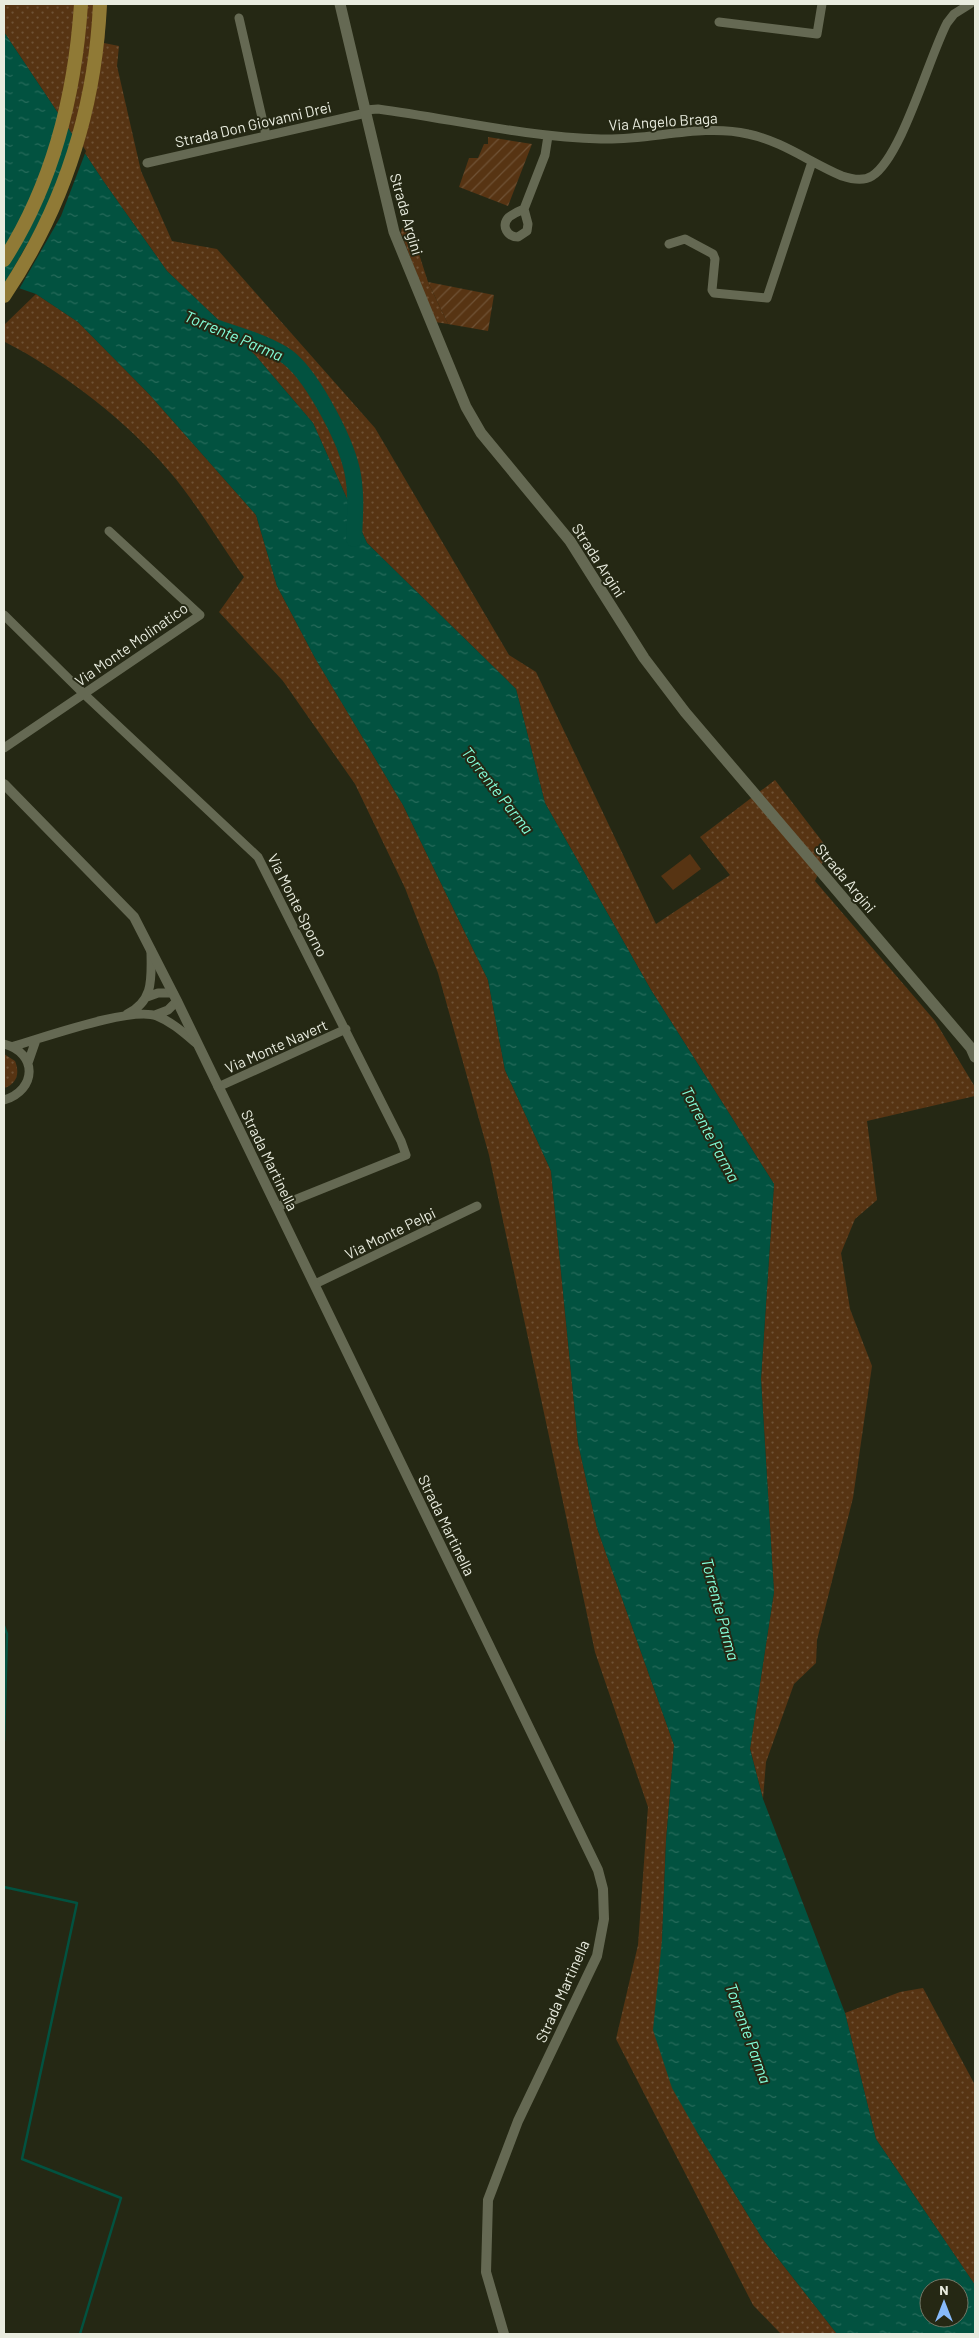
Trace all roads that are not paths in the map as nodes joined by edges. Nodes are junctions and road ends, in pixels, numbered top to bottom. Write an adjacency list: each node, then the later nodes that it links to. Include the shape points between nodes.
1 (81, 4): 15 (highway, via 68,105 56,150 30,215)
2 (100, 4): 16 (highway, via 88,105 70,170 40,237)
3 (340, 4): 8 (main road, Strada Argini)
4 (822, 4): 7 (street, via 817,34)
5 (970, 4): 11 (street, Via Angelo Braga, via 947,23 903,128 878,171 867,178 853,179)
6 (239, 18): 9 (street)
7 (719, 22)
8 (365, 111): 9 (street, Strada Don Giovanni Drei); 10 (street, Via Angelo Braga, via 386,110); 32 (main road, Strada Argini, via 397,243 456,385 477,427 570,541 644,658 685,712 971,1048)
9 (266, 135): 12 (street, Strada Don Giovanni Drei)
10 (548, 136): 11 (street, Via Angelo Braga, via 613,140 730,131 761,137); 13 (street, via 545,155)
11 (812, 162): 14 (street, via 767,298 714,293 713,254 685,239)
12 (147, 163)
13 (524, 209)
14 (669, 244)
15 (4, 260)
16 (4, 296)
17 (109, 531): 19 (street, Via Monte Molinatico, via 200,615)
18 (4, 615): 19 (street, Via Monte Sporno)
19 (84, 694): 20 (street, Via Monte Molinatico); 27 (street, Via Monte Sporno, via 258,857)
20 (4, 748)
21 (4, 784): 22 (street, Strada Martinella, via 134,917)
22 (151, 950): 23 (street, via 152,974); 24 (street, Strada Martinella)
23 (147, 997): 24 (street, via 158,993); 26 (street, via 139,1008)
24 (175, 997): 25 (street, via 168,1010); 29 (street, Strada Martinella)
25 (156, 1015): 26 (street); 29 (street)
26 (123, 1016): 28 (street)
27 (346, 1029): 34 (street, Via Monte Navert); 37 (street, Via Monte Sporno, via 406,1154)
28 (36, 1040): 31 (street); 33 (street)
29 (196, 1043): 34 (street, Strada Martinella)
30 (4, 1044): 31 (street)
31 (14, 1046): 33 (street)
32 (975, 1057)
33 (28, 1063): 35 (street, via 29,1073 23,1090)
34 (218, 1087): 37 (street, Strada Martinella)
35 (4, 1100)
36 (477, 1206): 38 (street, Via Monte Pelpi)
37 (277, 1208): 38 (street, Strada Martinella)
38 (315, 1284): 39 (street, Strada Martinella, via 554,1777 598,1870 603,1889 604,1919 597,1956 518,2121 488,2200 486,2272)
39 (504, 2334)

